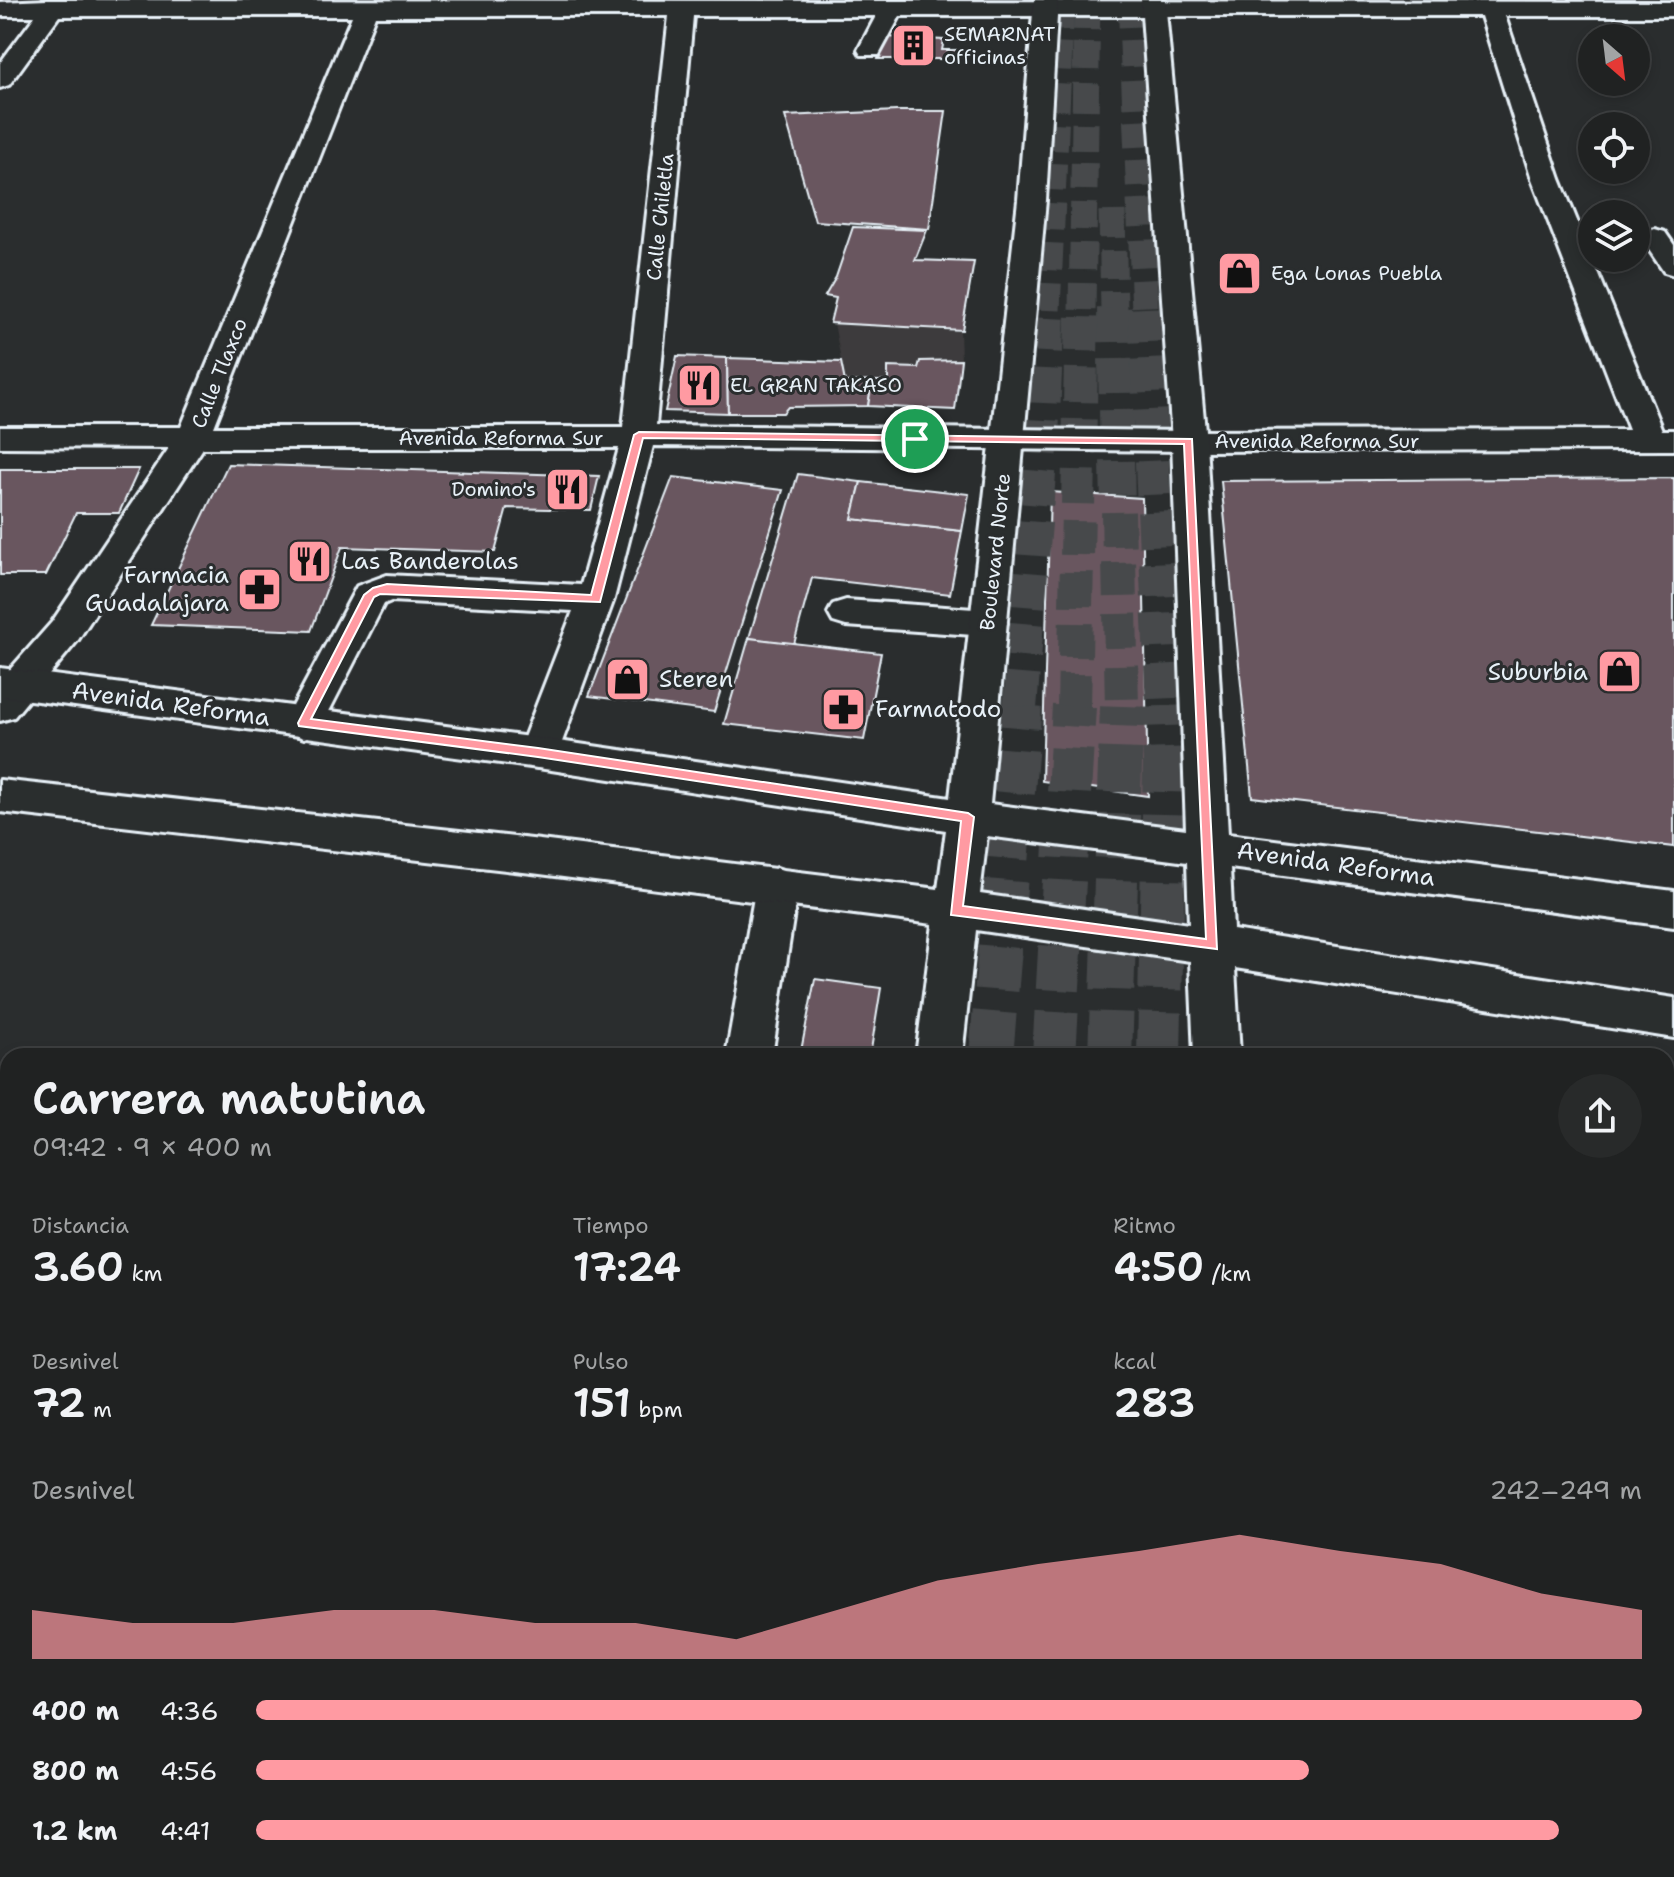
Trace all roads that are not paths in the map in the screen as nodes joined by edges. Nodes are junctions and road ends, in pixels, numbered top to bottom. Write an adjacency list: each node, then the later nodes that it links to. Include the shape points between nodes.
1 (8, 0): 9 (street)
2 (55, 4): 8 (street); 9 (street); 12 (street)
3 (682, 4): 4 (street); 8 (street); 15 (street, Calle Chiletla)
4 (896, 4): 5 (street); 11 (street)
5 (1046, 4): 6 (street); 18 (street, Boulevard Norte)
6 (1154, 4): 7 (street); 20 (street)
7 (1489, 4): 10 (street); 19 (street, via 1546,179)
8 (368, 5): 17 (street, Calle Tlaxco)
9 (0, 9)
10 (1674, 9)
11 (870, 50)
12 (0, 80)
13 (1655, 238): 14 (street)
14 (1674, 266)
15 (639, 435): 17 (street, Avenida Reforma Sur); 18 (street, Avenida Reforma Sur); 21 (street, Calle Chiletla)
16 (0, 437): 17 (street, Avenida Reforma Sur)
17 (193, 437): 24 (street, Calle Tlaxco, via 65,631)
18 (1007, 440): 20 (street, Avenida Reforma Sur); 23 (street, Boulevard Norte)
19 (1662, 440): 20 (street, Avenida Reforma Sur)
20 (1189, 441): 29 (street)
21 (596, 599): 25 (street, via 376,591); 26 (street, Calle Chiletla)
22 (846, 613): 23 (street)
23 (988, 623): 28 (street, Boulevard Norte)
24 (7, 691): 25 (street, Avenida Reforma)
25 (304, 723): 26 (street, Avenida Reforma)
26 (538, 753): 28 (street, Avenida Reforma)
27 (0, 796): 30 (street)
28 (968, 817): 29 (street, Avenida Reforma); 32 (street, Boulevard Norte)
29 (1207, 846): 31 (street, Avenida Reforma); 33 (street)
30 (777, 886): 32 (street); 35 (street)
31 (1674, 909)
32 (956, 911): 33 (street); 36 (street, Boulevard Norte)
33 (1213, 945): 34 (street); 37 (street)
34 (1674, 1018)
35 (750, 1048)
36 (940, 1048)
37 (1217, 1048)

